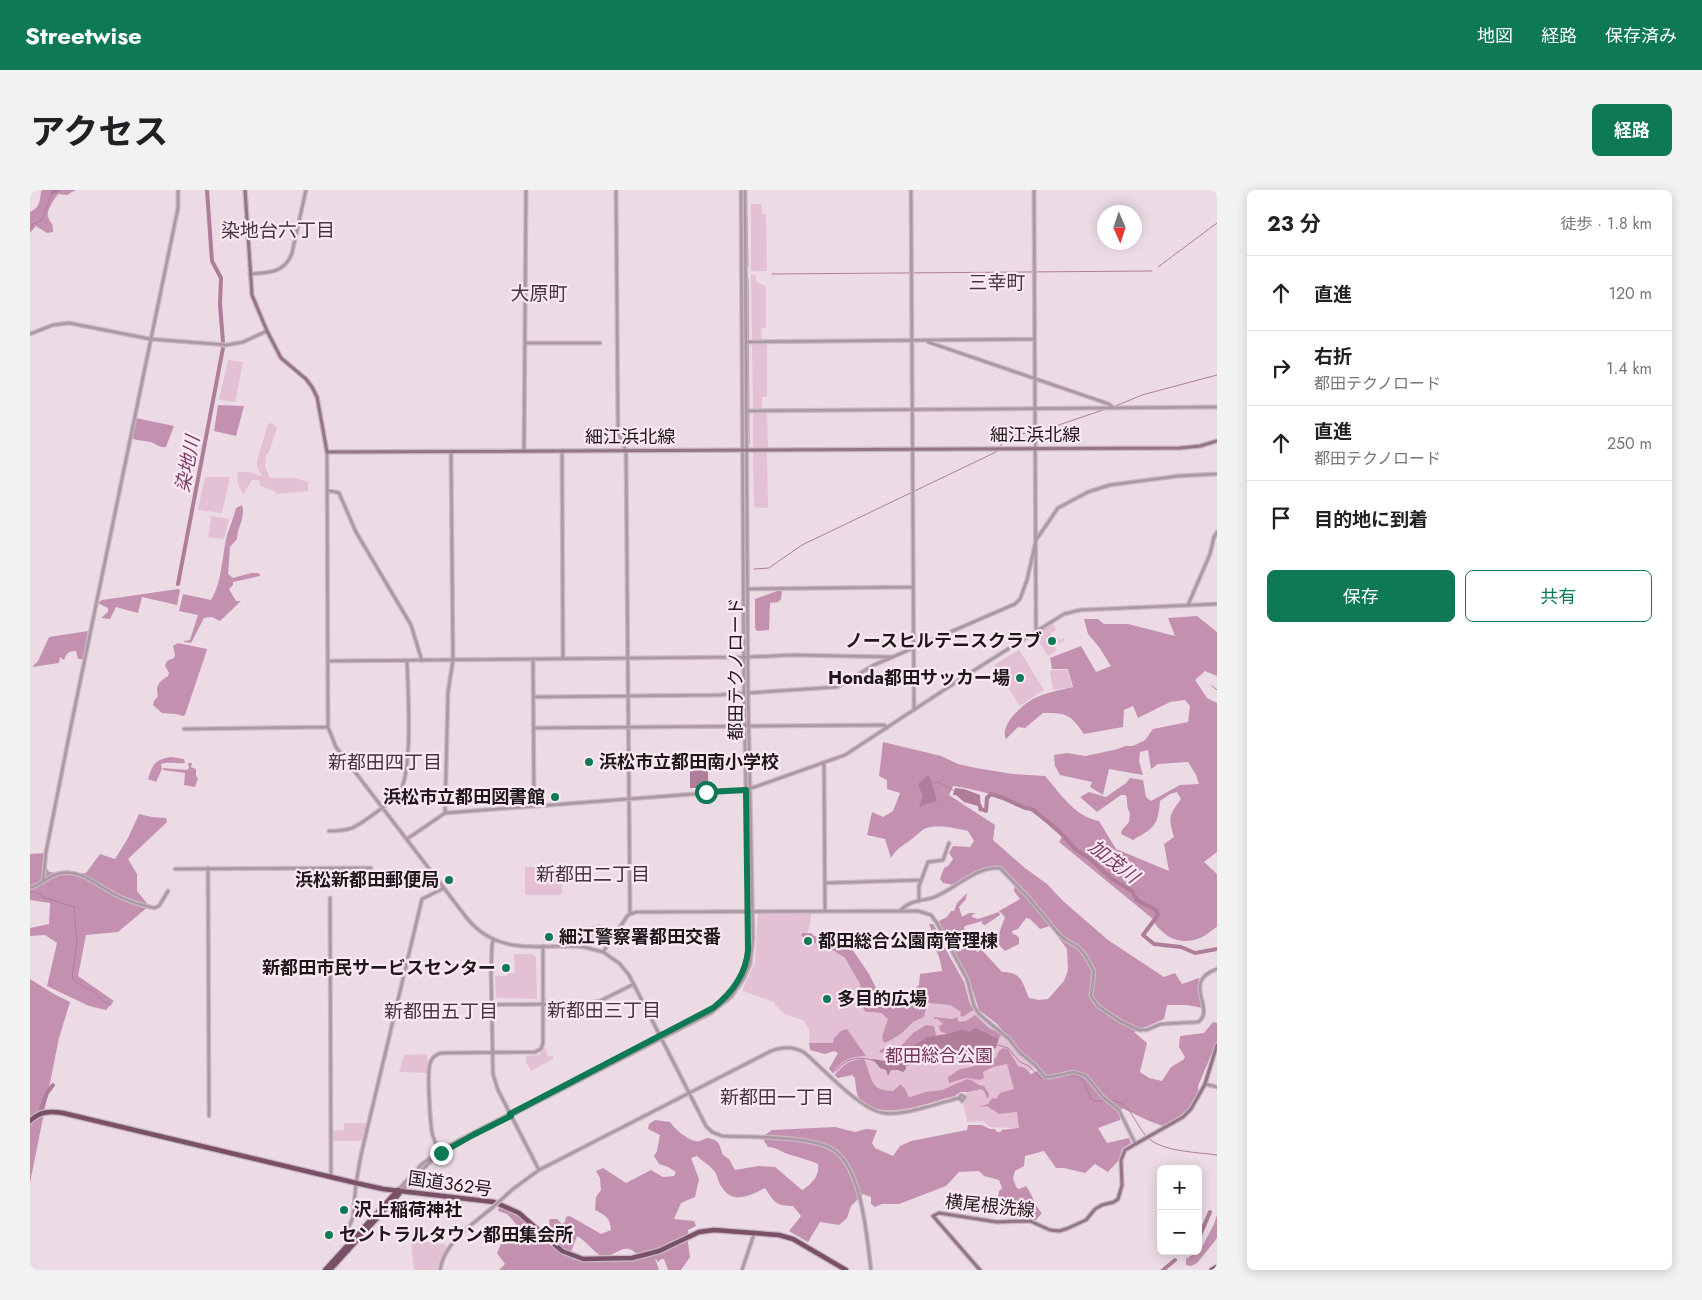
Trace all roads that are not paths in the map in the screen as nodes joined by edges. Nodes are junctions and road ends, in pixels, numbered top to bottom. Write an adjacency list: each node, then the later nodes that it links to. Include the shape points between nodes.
1 (178, 190): 12 (street, via 178,208)
2 (246, 190): 9 (main road)
3 (306, 190): 9 (street, via 287,263 274,272)
4 (526, 190): 18 (street)
5 (616, 190): 32 (street, via 618,432)
6 (743, 190): 17 (street, 都田テクノロード); 24 (street, 都田テクノロード)
7 (911, 190): 14 (street)
8 (1034, 190): 13 (street)
9 (250, 274): 10 (main road, via 252,295)
10 (267, 331): 12 (street, via 229,345); 33 (main road, via 281,358 306,379 317,397)
11 (30, 334): 12 (street, via 69,323)
12 (150, 339): 77 (street)
13 (1035, 339): 15 (street); 19 (street)
14 (912, 341): 15 (street); 17 (street); 23 (street)
15 (924, 341): 19 (street)
16 (600, 342): 18 (street)
17 (746, 342): 25 (street, 都田テクノロード)
18 (525, 343): 30 (street)
19 (1035, 378): 21 (street); 22 (street)
20 (1217, 407): 22 (street)
21 (1035, 408): 22 (street); 23 (street); 27 (street)
22 (1112, 408)
23 (912, 410): 25 (street); 28 (street)
24 (742, 411): 25 (street); 29 (street, 都田テクノロード)
25 (747, 411): 29 (street, 都田テクノロード)
26 (1217, 441): 27 (main road, 細江浜北線, via 1180,448)
27 (1035, 448): 28 (main road, 細江浜北線); 38 (street)
28 (913, 449): 29 (main road, 細江浜北線); 39 (street)
29 (744, 450): 32 (main road, 細江浜北線); 40 (street, 都田テクノロード)
30 (524, 451): 31 (main road, 細江浜北線); 34 (main road, 細江浜北線)
31 (562, 451): 32 (main road, 細江浜北線); 49 (street)
32 (626, 451): 46 (street)
33 (327, 452): 34 (main road, 細江浜北線); 36 (street)
34 (451, 452): 51 (street)
35 (1217, 474): 38 (street, via 1110,485 1088,492 1058,508)
36 (327, 490): 50 (street, via 339,493 356,532 412,624); 52 (street)
37 (1217, 532): 42 (street)
38 (1036, 540): 43 (street); 44 (street, via 1027,580 1015,604)
39 (913, 587): 40 (street); 44 (street)
40 (746, 589): 47 (street, 都田テクノロード)
41 (1217, 604): 42 (street)
42 (1188, 605): 43 (street, via 1080,610 1059,616)
43 (1036, 631): 57 (street)
44 (914, 648): 45 (street); 57 (street)
45 (893, 657): 47 (street); 54 (street, via 837,687)
46 (627, 658): 47 (street); 49 (street); 56 (street)
47 (746, 658): 54 (street, 都田テクノロード)
48 (533, 659): 49 (street); 51 (street); 55 (street)
49 (563, 659)
50 (422, 660): 51 (street); 53 (street)
51 (453, 660): 69 (street, via 448,692)
52 (328, 661): 53 (street); 58 (street)
53 (408, 661): 68 (street, via 406,777 398,795)
54 (746, 693): 56 (street); 59 (street, 都田テクノロード)
55 (533, 696): 56 (street); 60 (street)
56 (628, 696): 61 (street)
57 (914, 710): 62 (street)
58 (328, 727): 63 (street); 68 (street, via 336,747)
59 (747, 727): 61 (street); 62 (street, via 884,725); 65 (street, 都田テクノロード)
60 (534, 728): 61 (street); 67 (street)
61 (628, 728): 66 (street)
62 (887, 728): 64 (street, via 845,755)
63 (184, 729)
64 (824, 763): 65 (street); 78 (street)
65 (748, 789): 66 (street); 84 (street, 都田テクノロード); 87 (street, 都田テクノロード)
66 (628, 798): 67 (street); 88 (street)
67 (534, 806): 69 (street)
68 (382, 807): 70 (street, via 355,828); 71 (street)
69 (444, 813): 71 (street)
70 (329, 831)
71 (407, 839): 80 (street)
72 (949, 844): 76 (street, via 943,860 928,862)
73 (208, 868): 74 (street); 75 (street); 105 (street)
74 (370, 868)
75 (175, 869)
76 (921, 880): 78 (street); 83 (street)
77 (42, 882): 79 (street); 81 (street, via 57,874 69,873 89,878 119,896 154,908 160,905)
78 (825, 883): 85 (street)
79 (30, 888)
80 (444, 888): 89 (street, via 474,927); 96 (street, via 422,899)
81 (168, 891)
82 (330, 898): 110 (street)
83 (919, 901): 86 (street, via 906,904); 92 (street, via 937,896 970,876 1000,868 1057,932 1085,955 1094,971 1091,991 1094,1003 1139,1030 1202,1020 1205,1012 1201,982 1207,973)
84 (753, 911): 85 (street); 87 (street); 97 (street, 都田テクノロード, via 751,957 738,988 722,1006)
85 (825, 911): 86 (street)
86 (900, 911): 107 (street, via 921,911 933,918 966,977 974,1006 982,1018 1010,1040 1045,1077 1074,1072 1086,1076 1103,1098 1119,1110)
87 (749, 912): 88 (street); 97 (street, 都田テクノロード, via 748,957 734,987 713,1008)
88 (630, 914): 91 (street)
89 (493, 940): 90 (street, via 510,945); 94 (street)
90 (543, 946): 91 (street, via 584,947); 95 (street)
91 (602, 952): 93 (street, via 623,967)
92 (1217, 969)
93 (634, 984): 95 (street, via 596,1002); 97 (street)
94 (492, 1004): 95 (street); 96 (street); 99 (street)
95 (543, 1004): 99 (street, via 544,1043 540,1050)
96 (397, 1005): 111 (street)
97 (661, 1037): 102 (street); 104 (street, 都田テクノロード)
98 (1217, 1045): 100 (main road, 横尾根洗線)
99 (492, 1053): 104 (street, via 494,1078); 108 (street, via 441,1053 431,1061 432,1135)
100 (1204, 1084): 101 (street); 107 (main road, 横尾根洗線, via 1183,1117)
101 (1217, 1087)
102 (689, 1093): 103 (street, via 769,1052 787,1047 805,1053 858,1102 876,1112 894,1114); 109 (street); 121 (street, via 706,1126 717,1134 816,1143 833,1149 842,1157 855,1177)
103 (959, 1098)
104 (511, 1115): 108 (street, 都田テクノロード); 109 (street); 112 (street, 都田テクノロード, via 441,1153)
105 (209, 1116)
106 (30, 1121): 110 (highway, 国道362号, via 47,1112 62,1113)
107 (1135, 1143): 122 (main road, 横尾根洗線, via 1125,1150 1122,1158 1122,1185 1118,1199 1095,1209 1086,1220 1066,1230 1050,1230 1030,1221 997,1222 939,1213 933,1216)
108 (440, 1151): 112 (street, 都田テクノロード, via 422,1164)
109 (539, 1170): 118 (street, bridge, via 513,1188 452,1244 444,1254)
110 (332, 1178): 111 (highway, 国道362号)
111 (356, 1184): 112 (highway, 国道362号); 114 (street, via 353,1217 346,1236)
112 (400, 1191): 113 (highway, 国道362号, via 482,1200 507,1207 562,1251 583,1259 632,1258 659,1251 699,1232); 114 (highway); 117 (highway)
113 (754, 1233): 119 (street); 120 (highway, 国道362号, via 793,1239)
114 (348, 1245): 116 (highway)
115 (1217, 1267): 123 (highway)
116 (325, 1270)
117 (330, 1270)
118 (440, 1270)
119 (742, 1270)
120 (846, 1270)
121 (871, 1270)
122 (980, 1270)
123 (1212, 1270)

